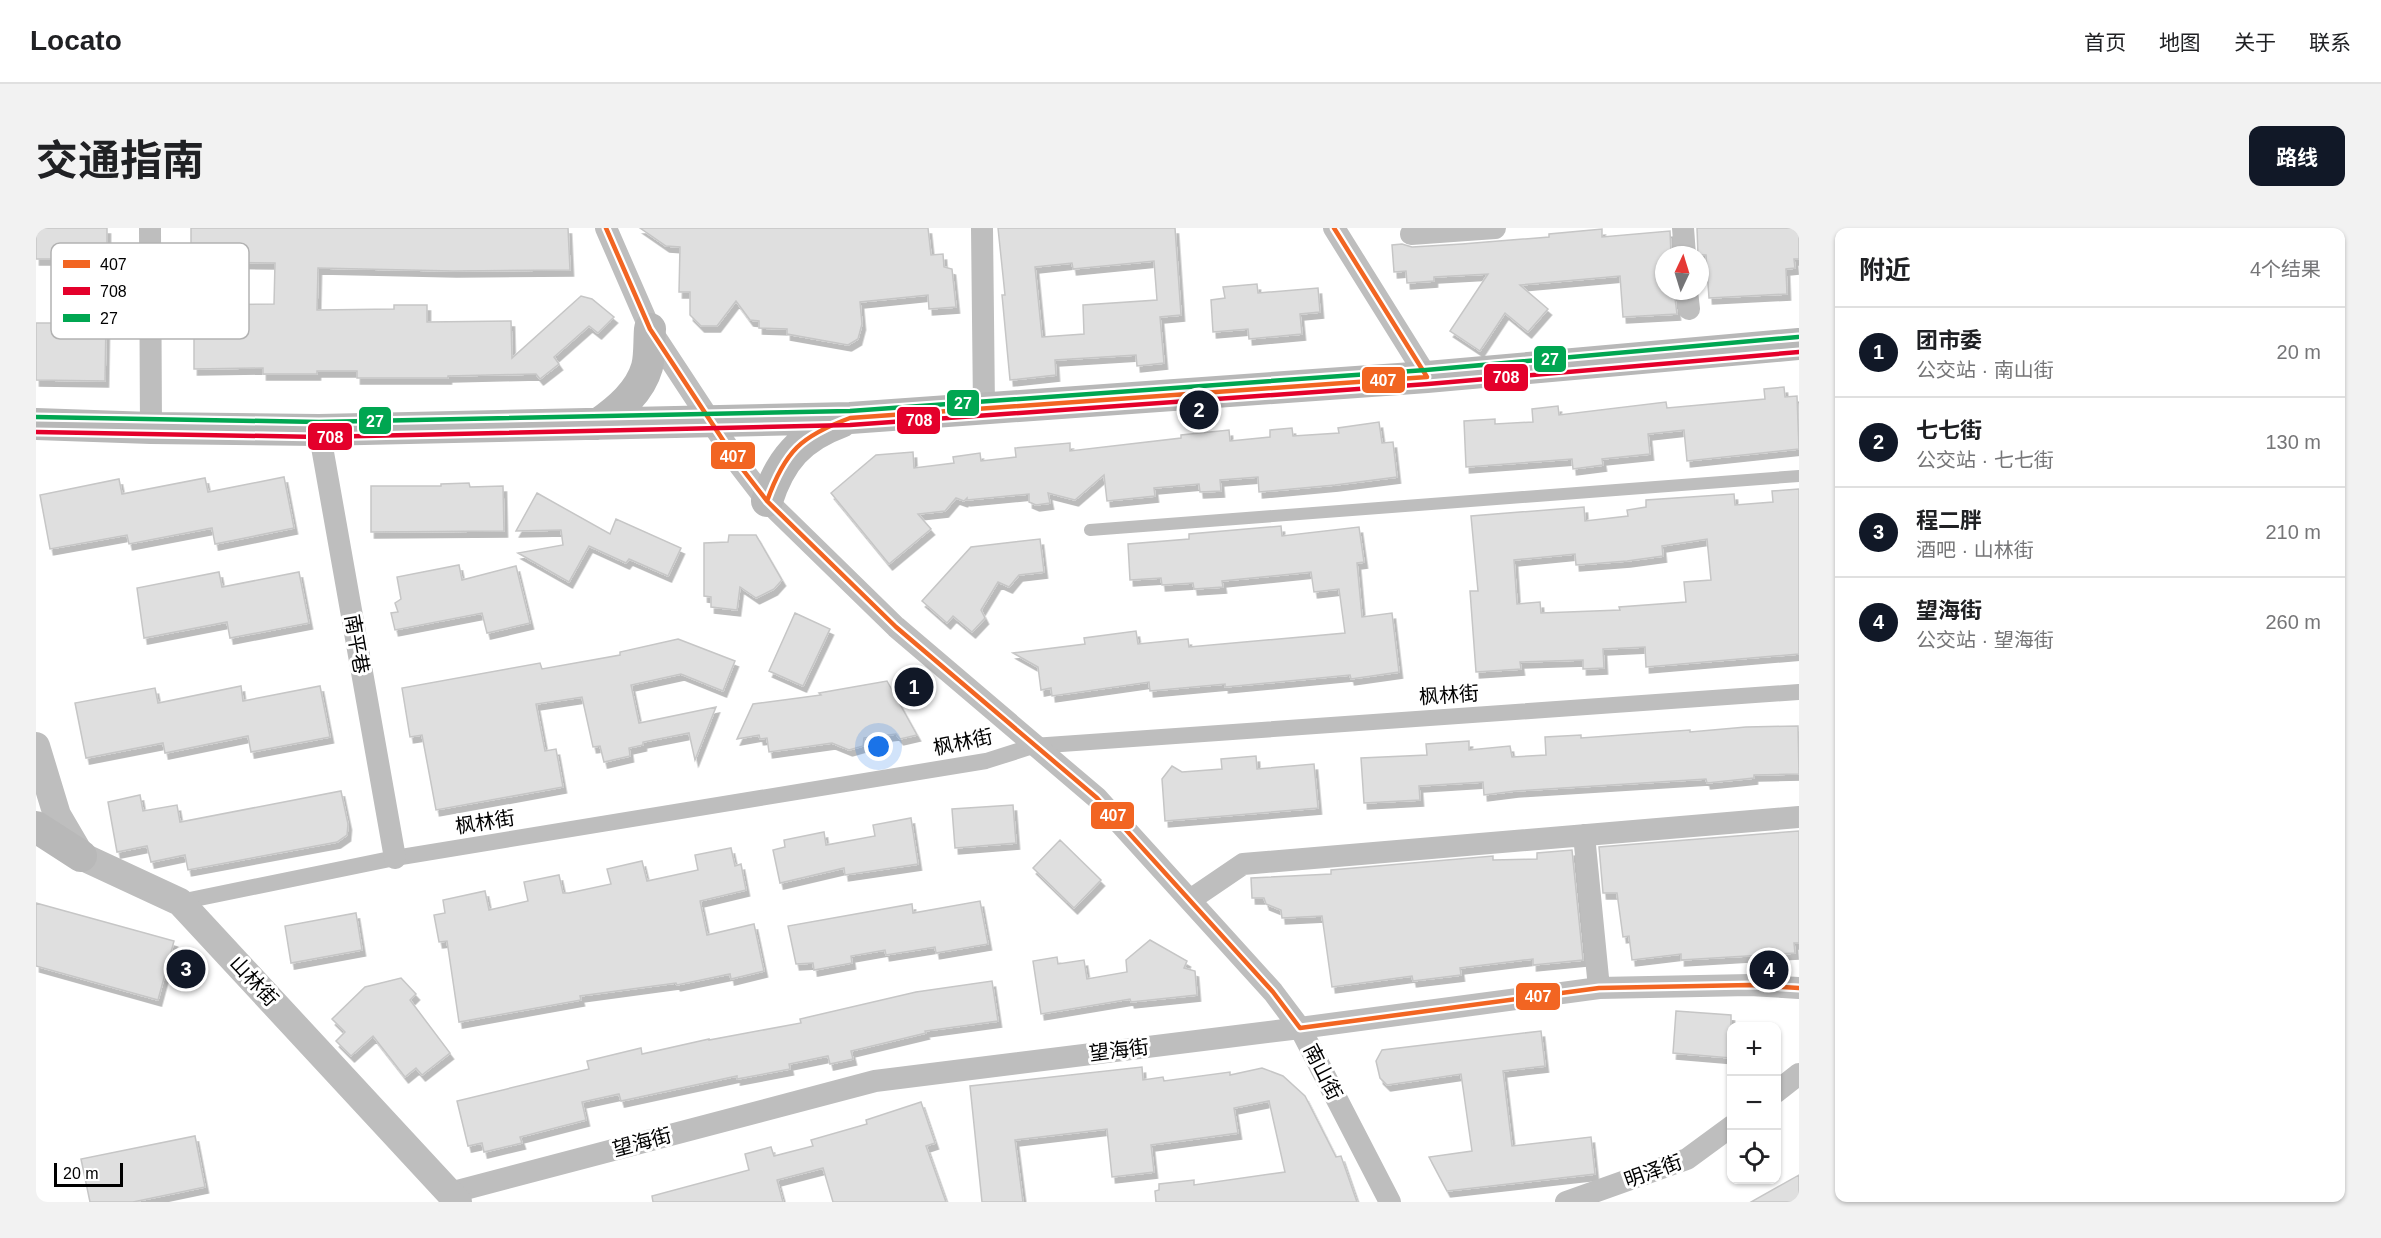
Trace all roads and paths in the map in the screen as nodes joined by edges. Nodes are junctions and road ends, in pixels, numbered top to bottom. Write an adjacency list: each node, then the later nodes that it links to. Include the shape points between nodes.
1 (150, 228): 8 (street)
2 (606, 228): 10 (street, 南山街)
3 (982, 228): 14 (street)
4 (1334, 228): 13 (street)
5 (1495, 228): 7 (street)
6 (1683, 228): 9 (street)
7 (1410, 234)
8 (150, 243)
9 (1684, 246)
10 (650, 329): 16 (street, 南山街); 18 (main road, via 647,367 636,388 619,409)
11 (151, 339): 19 (street)
12 (1799, 344): 13 (main road)
13 (1427, 377): 14 (main road)
14 (984, 408): 15 (main road)
15 (850, 418): 16 (main road); 22 (main road, via 819,430 800,444 785,462)
16 (710, 421): 18 (main road); 22 (street, 南山街)
17 (36, 424): 19 (main road)
18 (598, 424): 20 (main road)
19 (151, 428): 20 (main road)
20 (319, 430): 32 (street, 南平巷)
21 (1799, 476): 23 (lane)
22 (767, 501): 26 (street, 南山街, via 896,627)
23 (1090, 530)
24 (1799, 692): 26 (street, 枫林街)
25 (36, 746): 31 (street, via 57,815)
26 (1033, 746): 32 (street, 枫林街, via 986,761); 33 (street, 南山街, via 1097,798)
27 (1799, 817): 29 (street)
28 (36, 827): 31 (main road)
29 (1584, 835): 33 (street, via 1243,864); 35 (street)
30 (36, 848): 31 (main road)
31 (81, 856): 34 (street, 山林街)
32 (395, 858): 34 (street, 枫林街)
33 (1190, 900): 37 (street, 南山街)
34 (180, 902): 41 (street, 山林街)
35 (1599, 988): 36 (street, 望海街); 37 (street, 望海街)
36 (1799, 988)
37 (1300, 1028): 41 (street, 望海街, via 875,1081); 42 (street, 南山街)
38 (1799, 1074): 39 (street)
39 (1781, 1088)
40 (1727, 1129): 43 (street, 明泽街, via 1687,1159)
41 (454, 1197)
42 (1390, 1202)
43 (1566, 1202)

